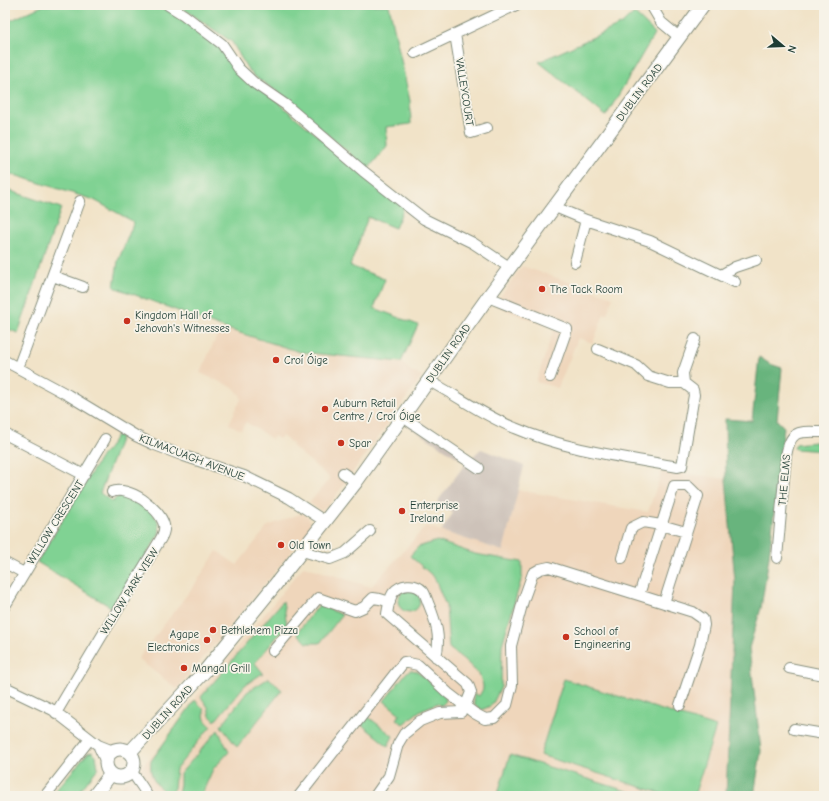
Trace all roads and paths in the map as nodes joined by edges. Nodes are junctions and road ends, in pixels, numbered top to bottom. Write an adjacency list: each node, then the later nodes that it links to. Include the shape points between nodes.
1 (168, 5): 14 (street, via 222,44 239,69 254,83 286,105 424,219 474,243)
2 (516, 5): 5 (street)
3 (651, 5): 6 (street, via 661,22)
4 (703, 5): 6 (main road, DUBLIN ROAD)
5 (456, 34): 7 (street); 8 (street, VALLEYCOURT, via 471,133)
6 (679, 37): 10 (main road, DUBLIN ROAD)
7 (415, 53)
8 (487, 128)
9 (80, 202): 16 (street)
10 (555, 206): 11 (street); 14 (main road, DUBLIN ROAD)
11 (586, 220): 13 (street); 15 (street, via 650,241)
12 (756, 260): 15 (street)
13 (575, 262)
14 (509, 267): 19 (main road, DUBLIN ROAD)
15 (721, 275): 17 (street)
16 (53, 276): 18 (street); 23 (street)
17 (735, 282)
18 (83, 287)
19 (488, 296): 24 (street, via 567,329); 25 (main road, DUBLIN ROAD)
20 (695, 338): 26 (street, via 684,373)
21 (598, 349): 26 (street, via 636,365 648,376)
22 (5, 361): 23 (street, KILMACUAGH AVENUE)
23 (18, 368): 36 (street, KILMACUAGH AVENUE, via 136,436 184,456 244,476 289,498)
24 (550, 377)
25 (429, 381): 26 (street, via 491,418 556,444 678,467 683,465 694,395 693,390); 27 (main road, DUBLIN ROAD)
26 (684, 383)
27 (403, 417): 31 (street); 34 (main road, DUBLIN ROAD)
28 (824, 432): 42 (street, THE ELMS, via 799,433 790,440 786,456)
29 (5, 434): 33 (street)
30 (105, 439): 33 (street, WILLOW CRESCENT)
31 (479, 468)
32 (343, 473): 34 (street)
33 (84, 475): 44 (street, WILLOW CRESCENT)
34 (356, 482): 36 (main road, DUBLIN ROAD)
35 (112, 492): 56 (street, WILLOW PARK VIEW, via 122,490 147,503 162,520 164,531)
36 (326, 522): 40 (main road, DUBLIN ROAD)
37 (661, 525): 39 (street); 39 (street, via 674,486 688,486 698,496); 41 (street, via 643,522 631,528); 45 (street)
38 (370, 531): 40 (street, via 345,554 330,559)
39 (686, 532): 47 (street)
40 (302, 551): 60 (main road, DUBLIN ROAD, via 205,671)
41 (622, 558)
42 (777, 558)
43 (5, 562): 44 (street)
44 (24, 573): 48 (street, WILLOW CRESCENT)
45 (639, 595): 47 (street); 54 (street, via 549,567 533,572 511,646 512,685 507,705 494,718 485,719)
46 (390, 602): 49 (street, via 373,598 355,611 318,598); 50 (street, via 387,614); 50 (street, via 393,593 410,584 424,592 438,630)
47 (664, 603): 55 (street, via 693,612 703,619 704,625)
48 (5, 606)
49 (273, 651)
50 (436, 657): 54 (street, via 468,684 471,692 467,702)
51 (789, 668): 52 (street)
52 (824, 675)
53 (5, 687): 56 (street)
54 (462, 705): 66 (street, via 418,665 404,662); 67 (street, via 461,712 440,713 420,721 404,734 398,744 389,776)
55 (680, 705)
56 (56, 713): 59 (street)
57 (794, 729): 58 (street)
58 (824, 734)
59 (94, 742): 61 (street); 63 (street)
60 (130, 752): 61 (main road, via 121,749); 62 (main road, via 134,760)
61 (110, 762): 62 (main road, via 115,776 124,777); 64 (main road)
62 (132, 771): 65 (street)
63 (45, 796)
64 (94, 796)
65 (147, 796)
66 (299, 796)
67 (375, 796)

